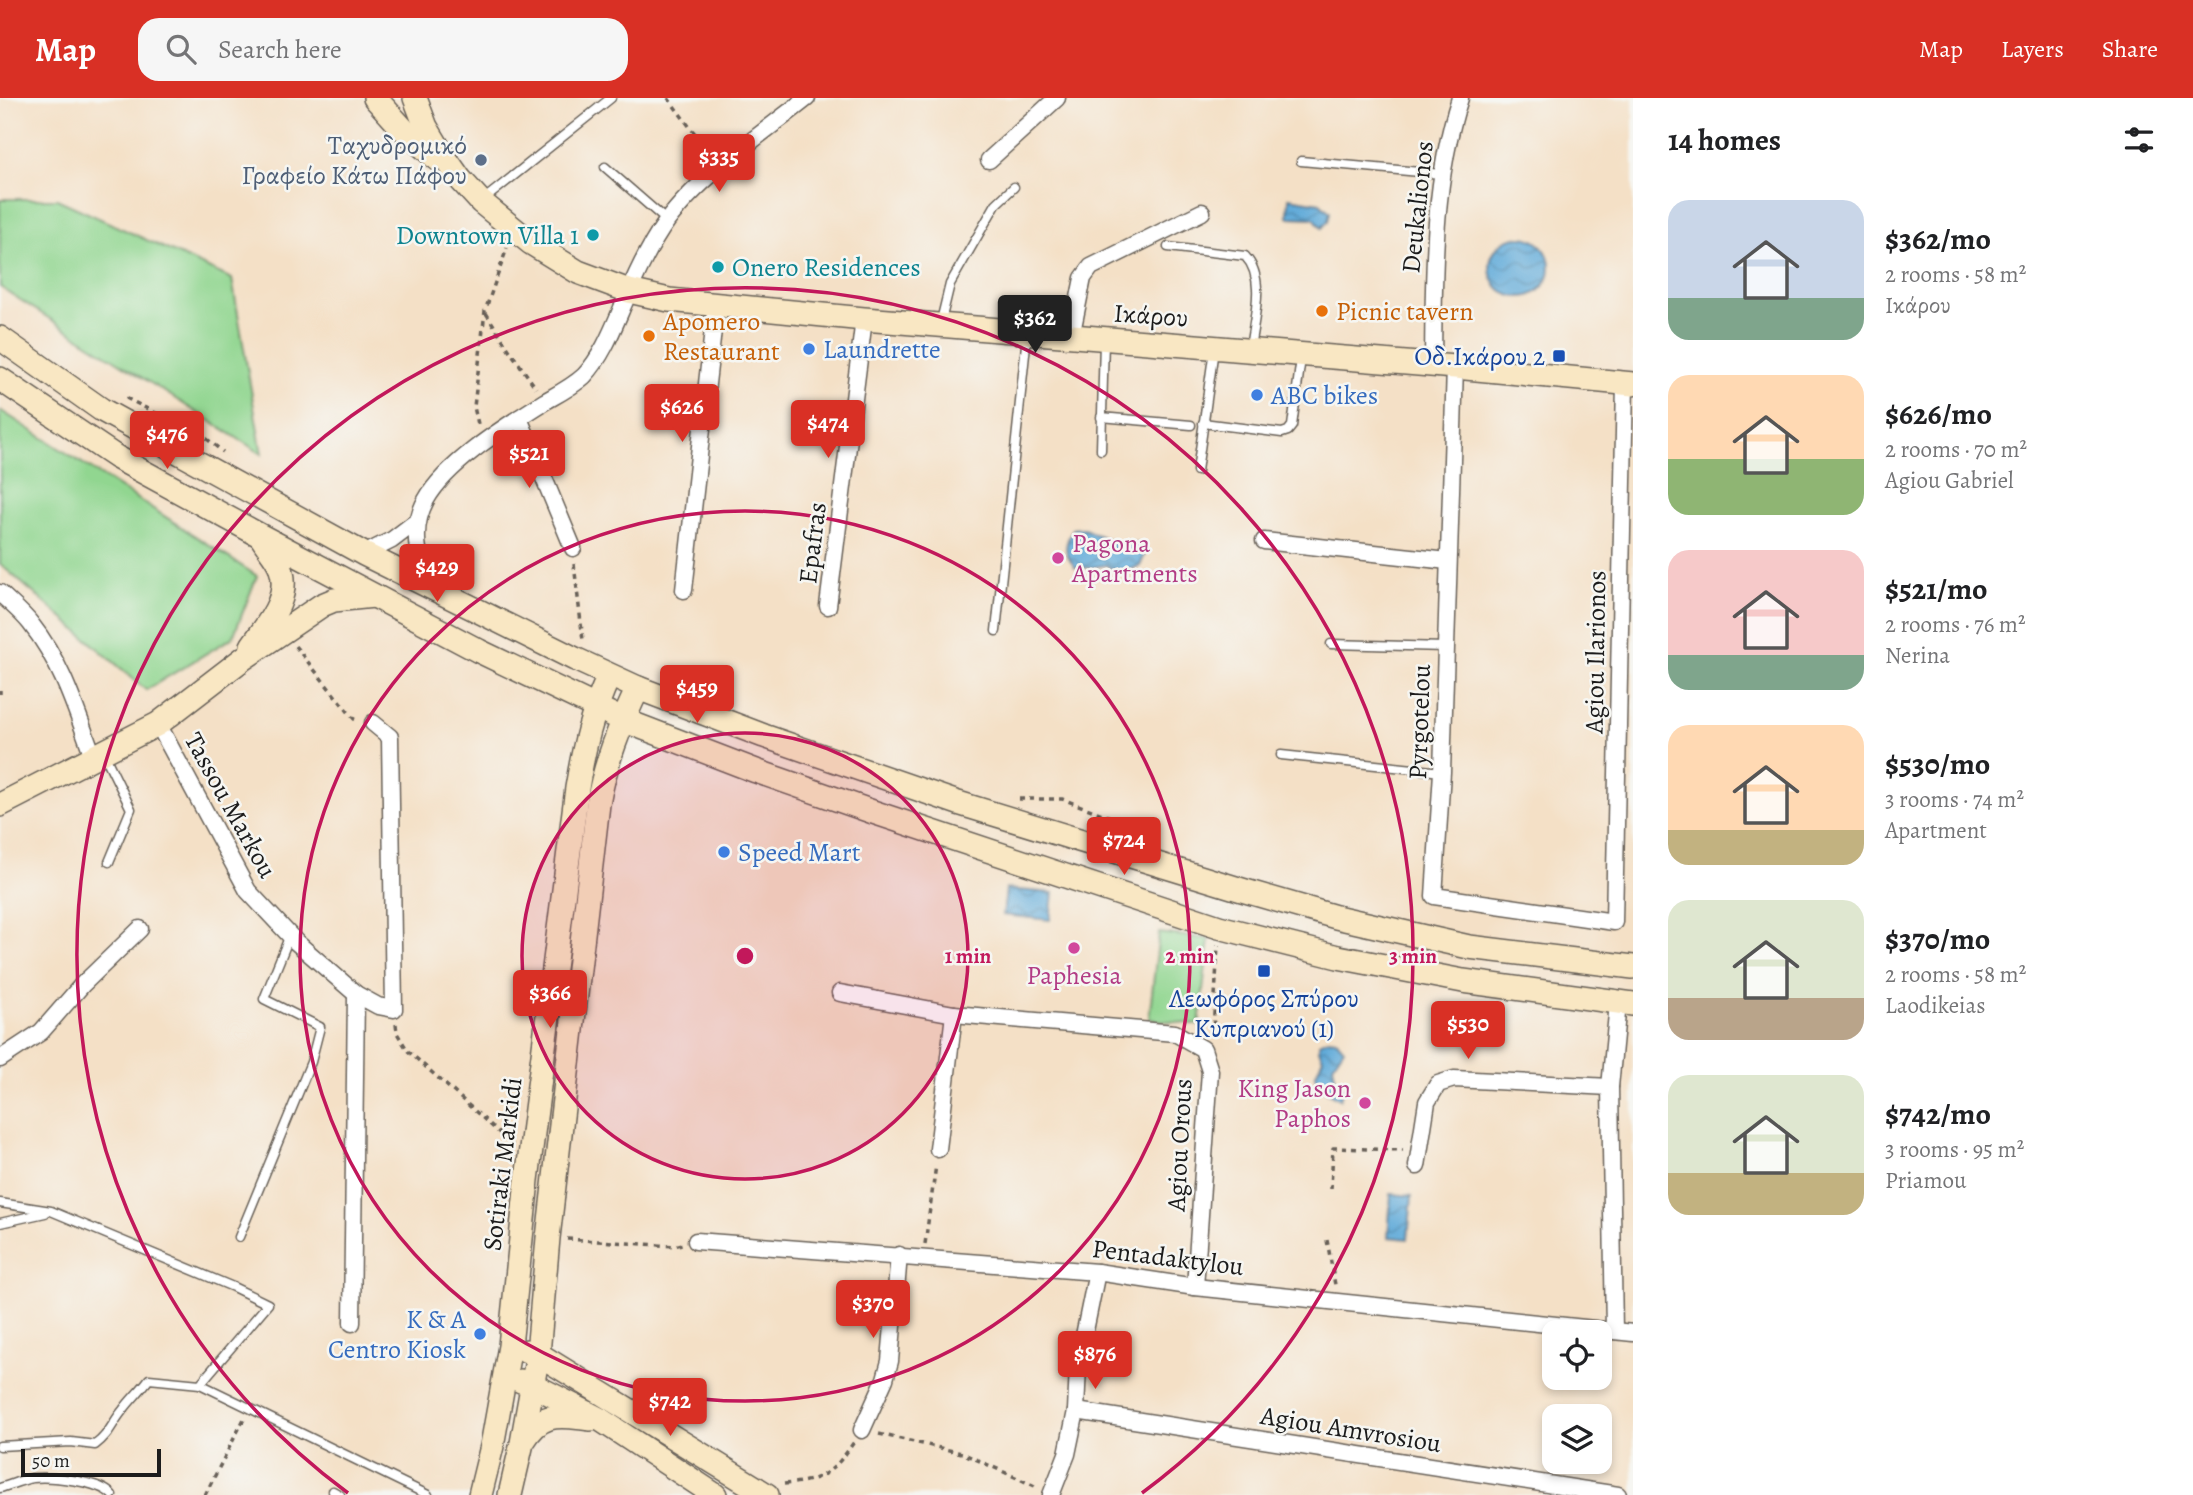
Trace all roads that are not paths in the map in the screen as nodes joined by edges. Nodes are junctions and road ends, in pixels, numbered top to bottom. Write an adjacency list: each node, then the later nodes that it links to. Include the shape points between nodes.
1 (375, 98): 11 (main road)
2 (415, 98): 11 (main road, Ικάρου, via 426,127)
3 (611, 98): 13 (lane)
4 (807, 98): 15 (street, via 720,167)
5 (1057, 98): 7 (street)
6 (1460, 98): 10 (street, Deukalionos)
7 (989, 160)
8 (1301, 161): 10 (lane)
9 (605, 167): 15 (lane)
10 (1441, 174): 28 (street, Deukalionos, via 1434,281)
11 (460, 180): 13 (main road, Ικάρου)
12 (1014, 187): 20 (lane, via 996,204 950,284)
13 (481, 202): 17 (main road, Ικάρου, via 531,243 578,272)
14 (1202, 212): 22 (street, via 1091,267 1083,278)
15 (667, 221): 17 (street)
16 (1168, 247): 26 (lane, via 1245,256 1251,261 1257,289)
17 (629, 291): 18 (main road, Ικάρου); 32 (street, via 586,374)
18 (716, 303): 19 (main road, Ικάρου); 44 (street)
19 (864, 318): 20 (main road, Ικάρου); 47 (street, Epafras)
20 (940, 324): 21 (main road, Ικάρου)
21 (1027, 332): 22 (main road, Ικάρου); 48 (lane)
22 (1070, 337): 24 (main road, Ικάρου)
23 (0, 338): 41 (main road, via 102,410)
24 (1104, 340): 25 (main road, Ικάρου); 31 (lane)
25 (1214, 348): 26 (main road, Ικάρου); 33 (lane)
26 (1250, 351): 27 (main road, Ικάρου)
27 (1301, 355): 28 (main road, Ικάρου); 33 (lane, via 1288,431)
28 (1444, 366): 30 (main road, Ικάρου); 42 (street, Pyrgotelou)
29 (0, 379): 38 (main road, via 116,457)
30 (1629, 383): 63 (street, Agiou Ilarionos)
31 (1101, 417): 34 (lane); 35 (lane)
32 (519, 418): 37 (street, via 452,468 426,499); 40 (street)
33 (1203, 423): 36 (lane)
34 (1191, 425)
35 (1101, 450)
36 (1196, 471)
37 (417, 521): 41 (street); 43 (street, via 417,550)
38 (261, 537): 46 (main road); 51 (main road, via 279,566 282,600)
39 (1264, 541): 42 (street)
40 (573, 548)
41 (364, 554): 43 (main road)
42 (1448, 561): 50 (street, Pyrgotelou)
43 (428, 587): 52 (main road)
44 (684, 590)
45 (0, 593): 58 (street, via 50,650)
46 (374, 596): 51 (main road, via 322,605); 54 (main road)
47 (828, 606)
48 (996, 631)
49 (1331, 644): 50 (lane)
50 (1445, 647): 60 (street, Pyrgotelou)
51 (244, 658): 57 (main road)
52 (609, 676): 53 (main road); 54 (main road, Sotiraki Markidi)
53 (638, 688): 55 (main road, Sotiraki Markidi); 66 (main road, via 958,803 1336,917 1469,947)
54 (594, 708): 55 (main road); 86 (main road, Sotiraki Markidi, via 576,788)
55 (623, 720): 69 (main road, via 873,812 1219,927 1338,957 1463,981); 87 (main road, Sotiraki Markidi, via 598,804)
56 (373, 723): 68 (street, Tassou Markou, via 390,737 394,1009)
57 (158, 724): 58 (main road); 65 (street, Tassou Markou, via 248,891)
58 (98, 754): 61 (main road); 62 (lane, via 131,809)
59 (1281, 755): 60 (lane)
60 (1442, 772): 63 (street, Pyrgotelou, via 1434,896)
61 (0, 805)
62 (108, 862)
63 (1614, 922)
64 (140, 929): 71 (street, via 41,1032)
65 (290, 935): 68 (street, Tassou Markou); 78 (lane, via 264,999 320,1027 311,1062)
66 (1633, 967)
67 (840, 993): 70 (street)
68 (356, 994): 83 (street)
69 (1625, 1004): 72 (street)
70 (954, 1014): 73 (street); 82 (street, Agiou Orous, via 1175,1033 1203,1049 1210,1071)
71 (0, 1059)
72 (1610, 1087): 74 (street, via 1446,1081 1438,1084 1427,1102); 84 (street)
73 (938, 1150)
74 (1418, 1158)
75 (0, 1203): 76 (lane)
76 (51, 1211): 77 (lane); 89 (lane, via 268,1304)
77 (0, 1223)
78 (239, 1237)
79 (696, 1241): 80 (street, Pentadaktylou)
80 (899, 1255): 81 (street, Pentadaktylou); 93 (street, via 890,1361)
81 (1097, 1272): 82 (street, Pentadaktylou); 91 (street, via 1078,1365)
82 (1195, 1287): 84 (street, Pentadaktylou)
83 (352, 1323)
84 (1614, 1331): 85 (street, Pentadaktylou)
85 (1633, 1333)
86 (510, 1346): 87 (main road); 88 (main road, Sotiraki Markidi)
87 (538, 1354): 90 (main road, Sotiraki Markidi); 97 (main road)
88 (505, 1376): 90 (main road); 100 (main road, Sotiraki Markidi)
89 (200, 1384): 95 (lane, via 149,1379 94,1445); 99 (lane)
90 (533, 1385): 92 (main road); 94 (main road, Sotiraki Markidi)
91 (1076, 1411): 103 (street); 104 (street, Agiou Amvrosiou)
92 (601, 1420): 94 (main road, via 547,1417); 102 (main road)
93 (862, 1430)
94 (522, 1443): 101 (main road, Sotiraki Markidi)
95 (0, 1446)
96 (0, 1488): 98 (lane, via 33,1478 91,1483)
97 (760, 1490)
98 (112, 1495)
99 (428, 1495)
100 (480, 1495)
101 (510, 1495)
102 (715, 1495)
103 (1052, 1495)
104 (1618, 1495)

